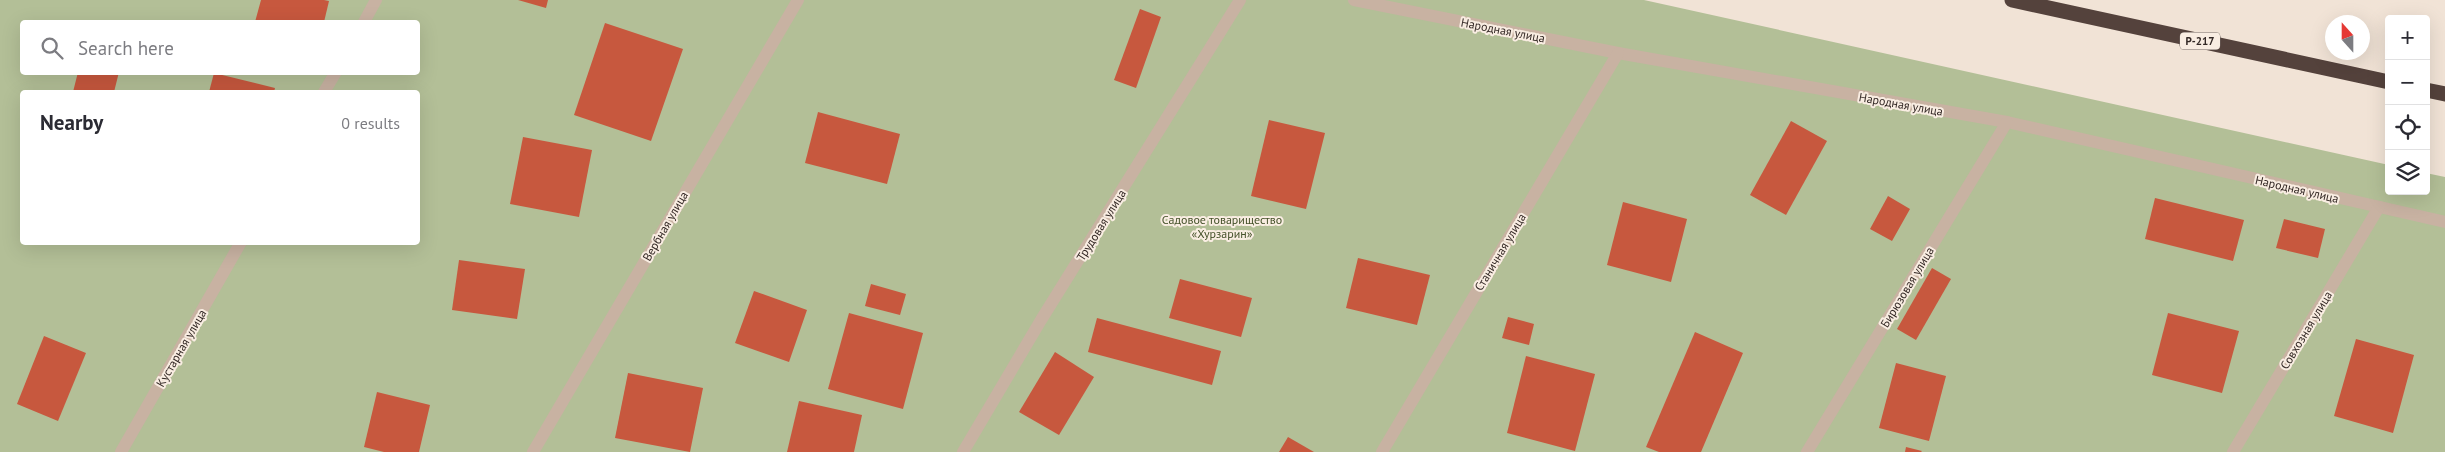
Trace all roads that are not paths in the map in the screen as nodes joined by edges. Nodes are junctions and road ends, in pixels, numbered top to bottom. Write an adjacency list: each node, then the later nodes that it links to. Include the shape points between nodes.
1 (376, 0): 6 (street)
2 (798, 0): 18 (street, Вербная улица)
3 (1240, 0): 19 (street, Трудовая улица)
4 (1354, 0): 7 (street, Народная улица)
5 (2012, 0): 9 (highway, Р-217)
6 (365, 20)
7 (1618, 53): 13 (street, Народная улица); 20 (street, Станичная улица)
8 (334, 75): 10 (street)
9 (2385, 81)
10 (325, 90)
11 (2430, 91): 12 (highway)
12 (2445, 94)
13 (2007, 122): 14 (street, Народная улица); 21 (street, Бирюзовая улица)
14 (2379, 207): 15 (street, Народная улица); 22 (street, Совхозная улица)
15 (2445, 222)
16 (238, 245): 17 (street, Кустарная улица)
17 (121, 452)
18 (533, 452)
19 (963, 452)
20 (1382, 452)
21 (1807, 452)
22 (2233, 452)

